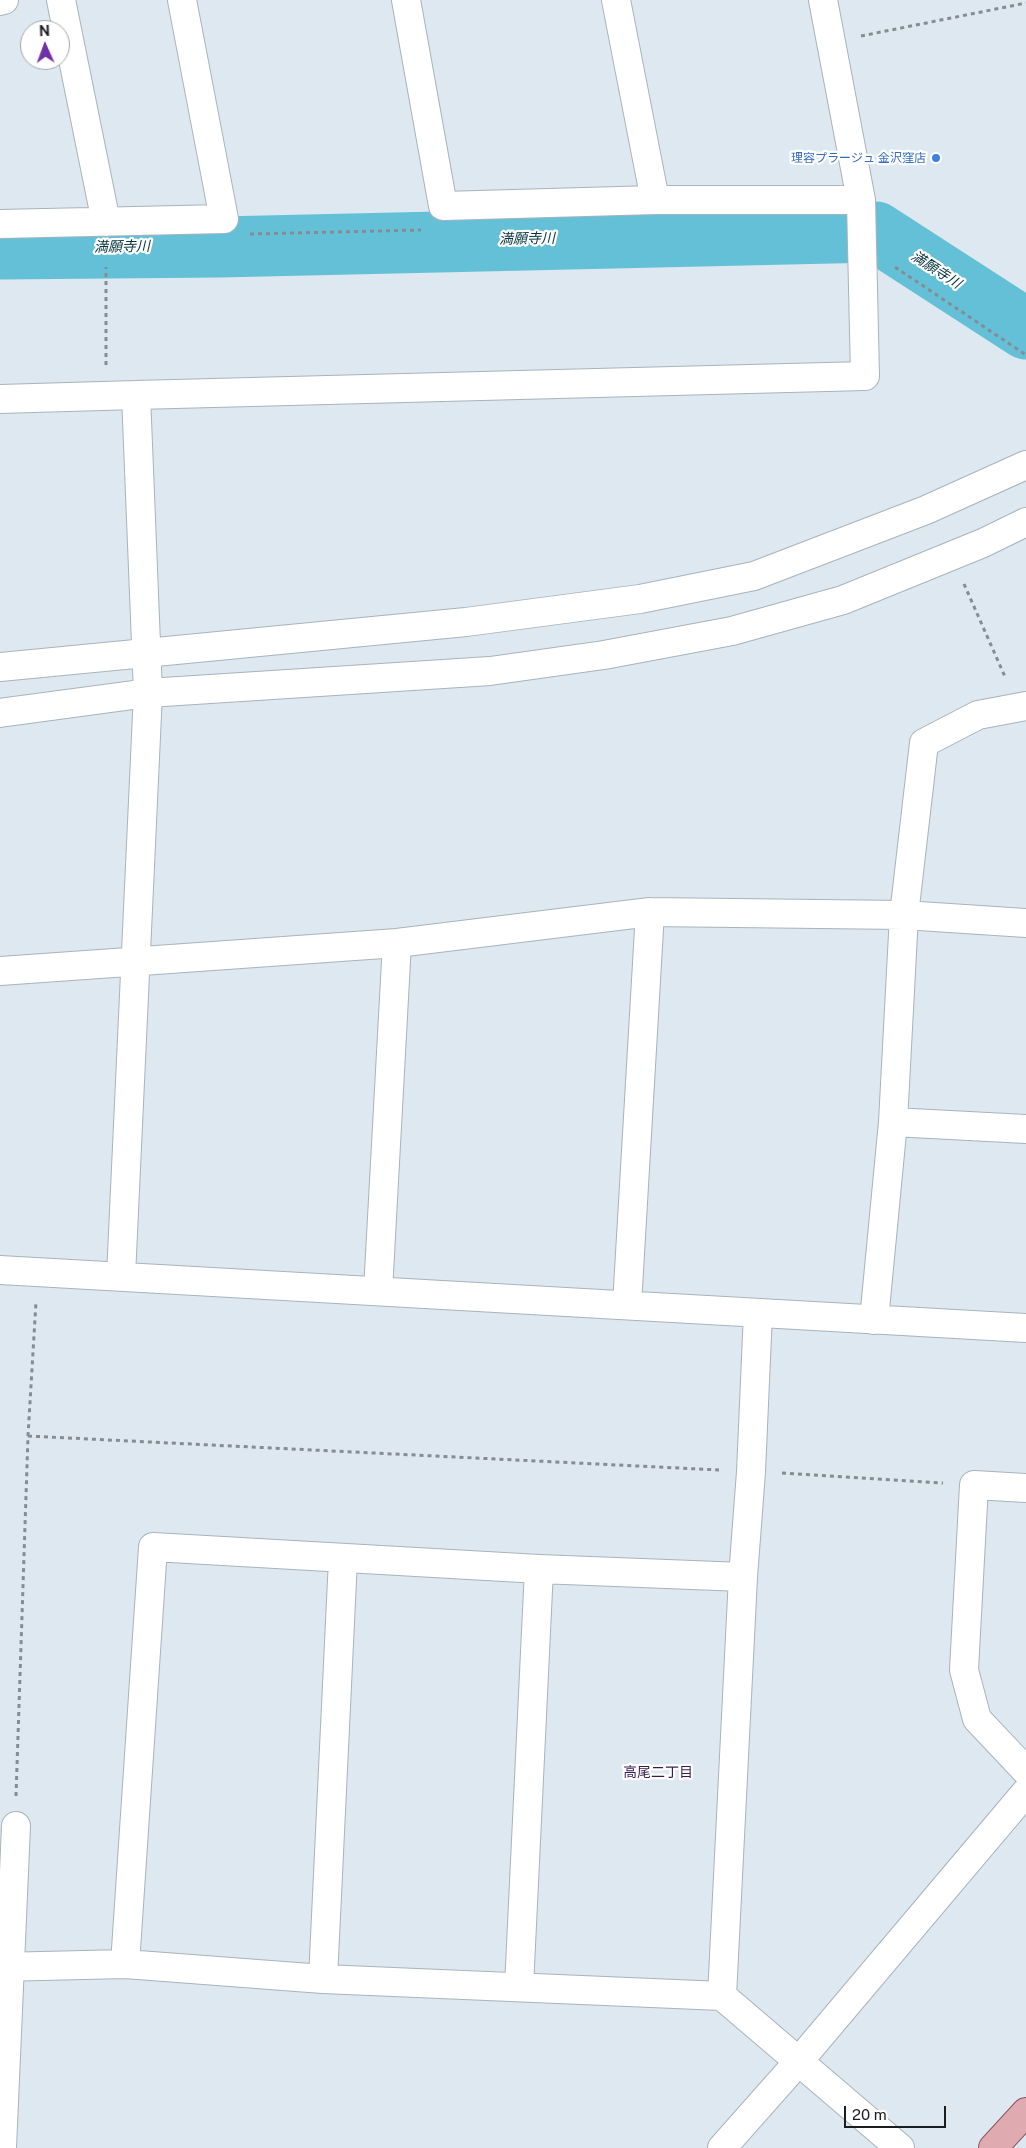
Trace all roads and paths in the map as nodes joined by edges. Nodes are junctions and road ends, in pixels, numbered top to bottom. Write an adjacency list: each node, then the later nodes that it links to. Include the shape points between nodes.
1 (4, 0): 7 (street)
2 (61, 0): 13 (street)
3 (182, 0): 12 (street)
4 (406, 0): 11 (street)
5 (616, 0): 10 (street)
6 (823, 0): 9 (street)
7 (0, 1)
8 (1026, 3): 9 (path)
9 (831, 42): 14 (street)
10 (655, 200): 11 (street); 14 (street)
11 (444, 206): 12 (path, via 434,216 435,230 227,234)
12 (224, 219): 13 (street)
13 (106, 222): 15 (street)
14 (861, 222): 17 (path); 18 (street, via 865,376)
15 (0, 224)
16 (106, 267): 19 (path)
17 (1026, 355)
18 (136, 395): 19 (street); 24 (street)
19 (106, 396): 20 (street)
20 (0, 399)
21 (1026, 466): 24 (street, via 926,510 754,576 640,599 466,622)
22 (1026, 522): 23 (street)
23 (952, 556): 26 (street, via 843,600 732,631 604,655 490,671); 27 (path)
24 (145, 652): 25 (street); 26 (street)
25 (0, 667)
26 (148, 693): 28 (street); 33 (street)
27 (1022, 707): 30 (street, via 978,715 924,743)
28 (0, 713)
29 (650, 912): 30 (street); 32 (street); 41 (street)
30 (904, 915): 31 (street); 35 (street)
31 (1026, 923)
32 (396, 943): 33 (street); 40 (street)
33 (135, 962): 34 (street); 39 (street)
34 (0, 971)
35 (893, 1122): 36 (street); 43 (street)
36 (1026, 1129)
37 (0, 1270): 38 (street)
38 (38, 1272): 39 (street); 45 (path)
39 (121, 1276): 40 (street)
40 (378, 1291): 41 (street)
41 (627, 1306): 42 (street)
42 (758, 1313): 43 (street); 46 (street)
43 (874, 1320): 44 (street)
44 (1026, 1328)
45 (28, 1436): 46 (path); 54 (path)
46 (751, 1472): 47 (path); 51 (street)
47 (974, 1485): 48 (street); 52 (street, via 964,1670 977,1719)
48 (1026, 1488)
49 (343, 1559): 50 (street); 55 (street, via 152,1547); 57 (street)
50 (539, 1569): 51 (street); 58 (street)
51 (744, 1577): 59 (street)
52 (1026, 1771)
53 (1026, 1792): 60 (street)
54 (16, 1826): 56 (street)
55 (125, 1964): 56 (street); 57 (street)
56 (4, 1967): 62 (street)
57 (323, 1979): 58 (street)
58 (518, 1987): 59 (street)
59 (722, 1996): 60 (street)
60 (799, 2061): 63 (street); 64 (street)
61 (1026, 2112): 65 (main road)
62 (2, 2148)
63 (722, 2148)
64 (900, 2148)
65 (993, 2148)

